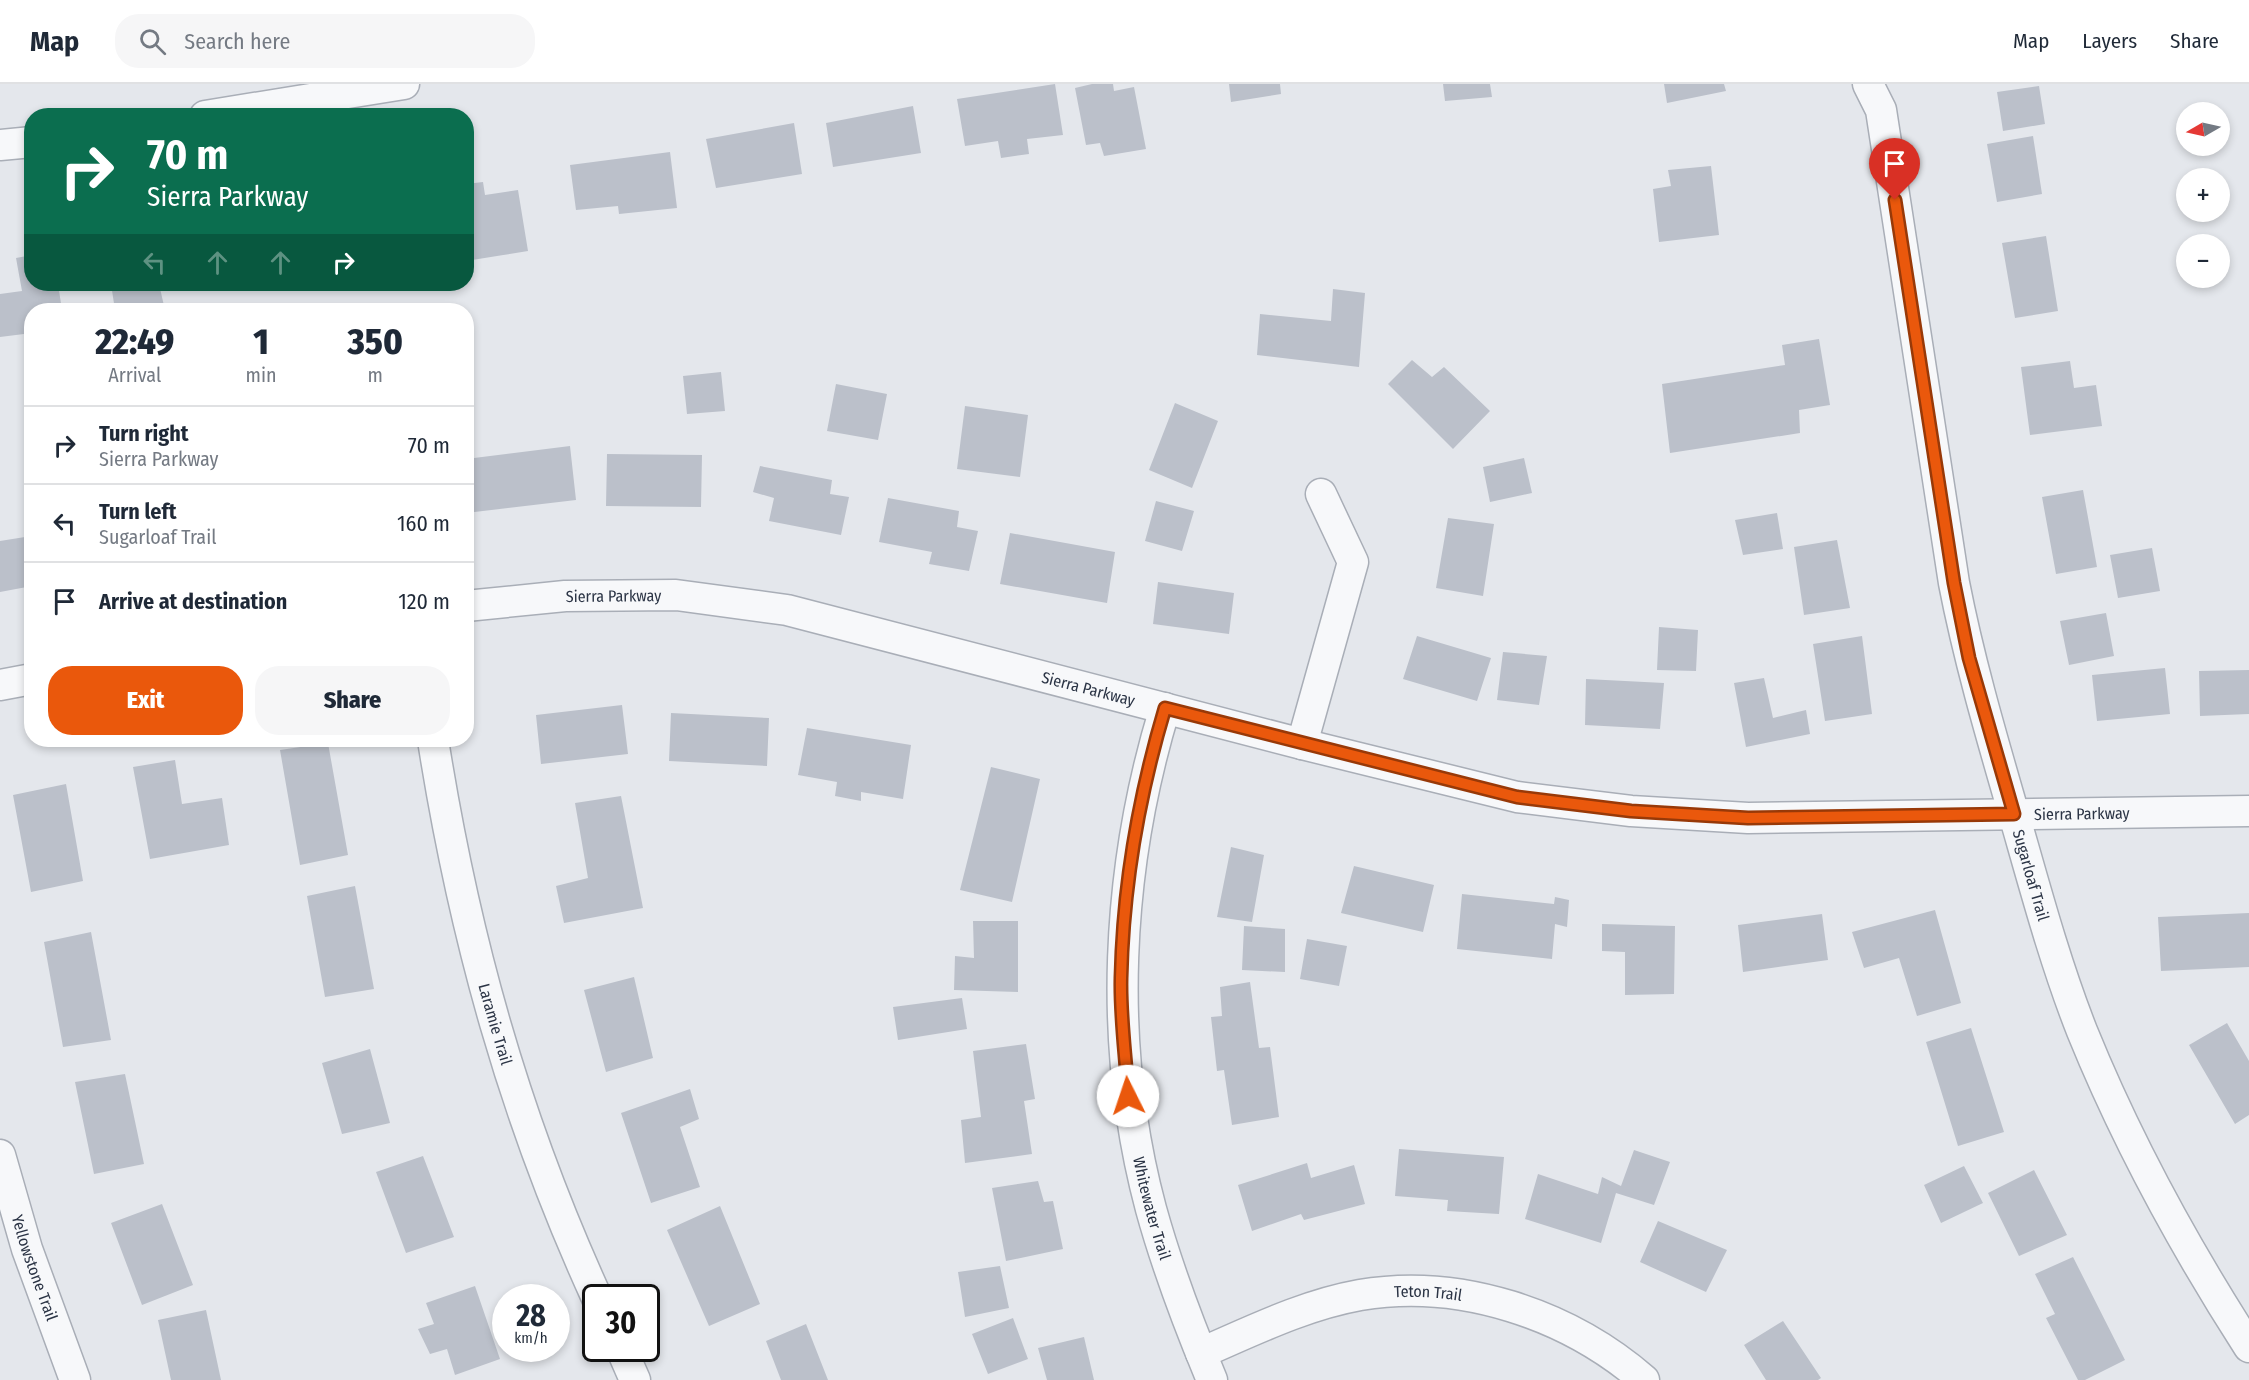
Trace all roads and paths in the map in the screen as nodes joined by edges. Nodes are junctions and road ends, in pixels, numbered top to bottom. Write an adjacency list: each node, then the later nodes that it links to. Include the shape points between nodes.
1 (404, 84): 3 (street)
2 (1868, 84): 14 (street, Sugarloaf Trail, via 1881,110 1954,583 1969,658)
3 (255, 108)
4 (24, 143): 5 (street)
5 (0, 145)
6 (1321, 494): 11 (street, via 1353,562)
7 (474, 605): 10 (street, Sierra Parkway, via 565,596 676,595 787,610)
8 (24, 680): 9 (street)
9 (0, 685)
10 (1165, 708): 11 (street, Sierra Parkway); 18 (street, Whitewater Trail, via 1130,861 1121,979 1128,1096 1149,1198)
11 (1302, 744): 14 (street, Sierra Parkway, via 1517,797 1631,811 1748,818)
12 (434, 747): 16 (street, Laramie Trail, via 445,818 476,955 513,1088 561,1219)
13 (2249, 811): 14 (street, Sierra Parkway)
14 (2014, 814): 17 (street, Sugarloaf Trail, via 2043,916 2082,1029 2124,1127 2184,1242)
15 (0, 1155): 20 (street, Yellowstone Trail, via 27,1248)
16 (591, 1284)
17 (2249, 1347)
18 (1201, 1353): 22 (street, Whitewater Trail); 23 (street, Teton Trail, via 1297,1312 1360,1295 1427,1291 1493,1300 1555,1322 1615,1354)
19 (627, 1362): 21 (street)
20 (75, 1380)
21 (635, 1380)
22 (1212, 1380)
23 (1644, 1380)

